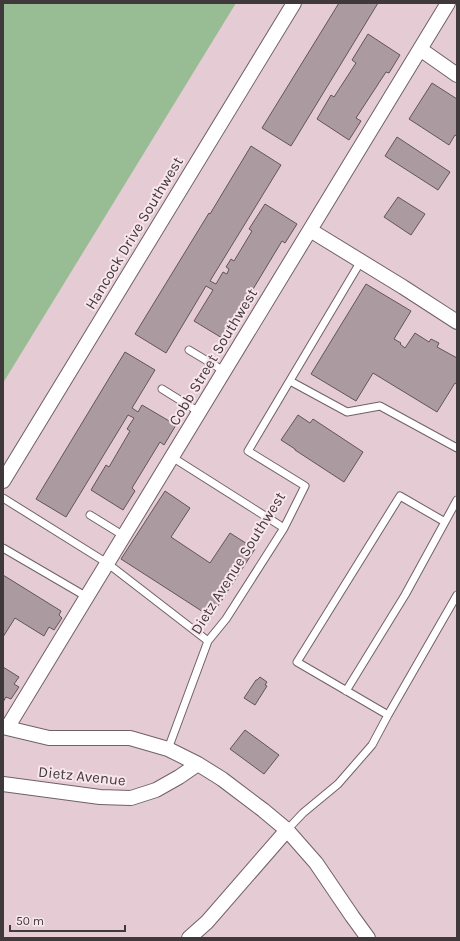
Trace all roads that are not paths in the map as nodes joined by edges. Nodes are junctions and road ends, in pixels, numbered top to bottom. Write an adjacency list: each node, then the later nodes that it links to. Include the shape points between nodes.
1 (294, 3): 15 (street, Hancock Drive Southwest)
2 (448, 3): 3 (street, Cobb Street Southwest)
3 (420, 49): 4 (street); 5 (street, Cobb Street Southwest)
4 (457, 75)
5 (310, 230): 6 (street); 9 (street, Cobb Street Southwest)
6 (361, 261): 7 (street); 10 (lane, Dietz Avenue Southwest)
7 (457, 322)
8 (189, 350): 9 (lane)
9 (224, 371): 12 (street, Cobb Street Southwest)
10 (290, 381): 13 (lane, via 347,412 380,406); 20 (lane, Dietz Avenue Southwest, via 248,451 305,486)
11 (162, 389): 12 (lane)
12 (199, 412): 14 (street, Cobb Street Southwest)
13 (457, 448)
14 (172, 458): 20 (lane); 21 (street, Cobb Street Southwest)
15 (3, 481)
16 (3, 498): 23 (lane)
17 (457, 500): 19 (lane)
18 (90, 515): 21 (lane)
19 (445, 522): 27 (lane, via 405,595); 27 (lane, via 400,496 297,662)
20 (284, 528): 26 (lane, Dietz Avenue Southwest, via 226,619)
21 (124, 536): 23 (street, Cobb Street Southwest)
22 (3, 548): 25 (lane)
23 (107, 564): 25 (street, Cobb Street Southwest); 26 (lane)
24 (457, 595): 28 (lane)
25 (87, 597): 29 (street, Cobb Street Southwest)
26 (208, 641): 30 (lane, Dietz Avenue Southwest)
27 (346, 691): 28 (lane)
28 (388, 715): 33 (lane, via 372,745 338,784)
29 (5, 727): 30 (street, via 49,738 130,738)
30 (168, 749): 31 (street)
31 (198, 764): 32 (street, Dietz Avenue, via 156,790 131,798 100,797); 33 (street)
32 (3, 784)
33 (287, 830): 34 (street, via 207,922); 35 (street, via 316,863)
34 (189, 938)
35 (368, 938)

